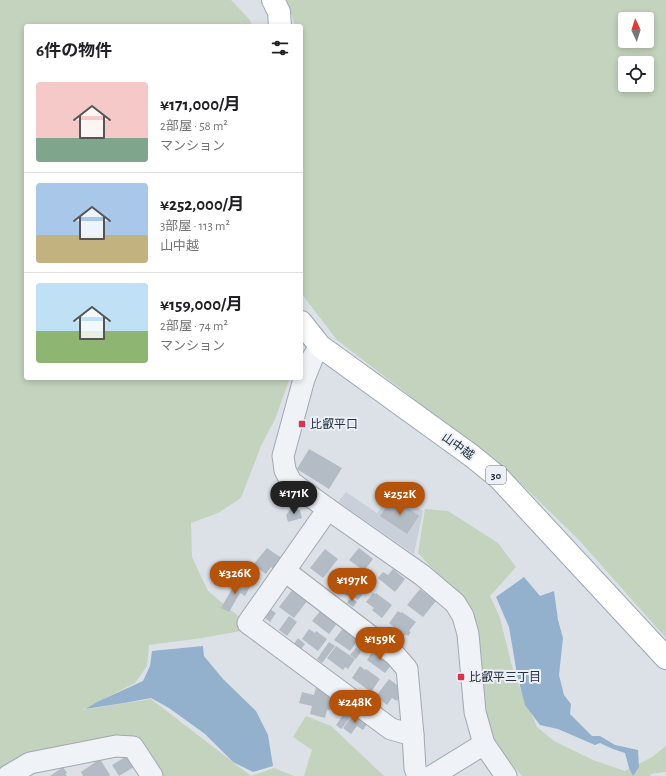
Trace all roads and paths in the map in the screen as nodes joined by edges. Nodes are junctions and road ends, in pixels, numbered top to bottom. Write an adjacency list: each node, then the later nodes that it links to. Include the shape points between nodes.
1 (273, 0): 2 (main road, via 279,12)
2 (280, 24)
3 (303, 325): 4 (main road, 山中越 / 30)
4 (320, 346): 5 (street, via 304,379 283,456 284,470 291,482); 7 (main road, 山中越 / 30, via 499,478)
5 (328, 509): 6 (street); 9 (street, via 422,575 454,603 463,616 468,634 475,712)
6 (284, 571): 8 (street, via 395,655 407,669); 8 (street, via 248,623 391,729)
7 (666, 658)
8 (413, 735): 12 (street, via 415,768)
9 (484, 744): 13 (street); 14 (street)
10 (8, 776): 11 (street, via 30,763 116,746 133,748)
11 (151, 776)
12 (418, 776)
13 (432, 776)
14 (506, 776)

